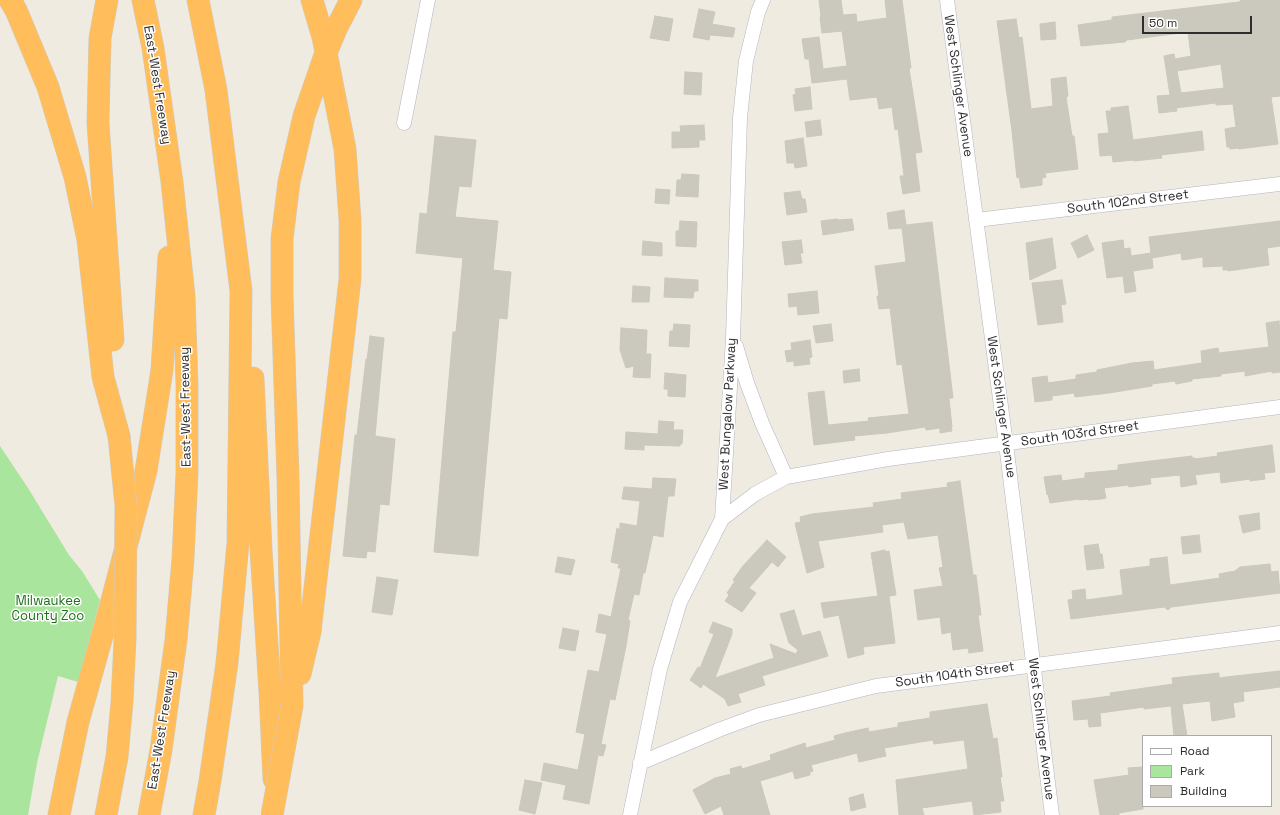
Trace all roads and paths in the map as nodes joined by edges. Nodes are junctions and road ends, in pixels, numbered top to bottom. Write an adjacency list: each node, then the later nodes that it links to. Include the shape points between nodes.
1 (10, 0): 17 (highway, via 48,88 75,177 88,240)
2 (107, 0): 17 (highway, via 100,38 98,123)
3 (143, 0): 12 (highway, East-West Freeway, via 153,48)
4 (198, 0): 15 (highway, via 216,90)
5 (312, 0): 24 (highway, via 323,37 345,149 350,220 350,279 310,632)
6 (350, 0): 24 (highway, via 324,58 304,116 289,182 283,228 282,283)
7 (428, 0): 11 (street)
8 (762, 0): 16 (street, West Bungalow Parkway, via 746,61 740,118)
9 (947, 0): 10 (street); 14 (street, West Schlinger Avenue)
10 (950, 0)
11 (404, 123)
12 (172, 182): 26 (highway, via 162,370 146,471 78,722); 28 (highway, East-West Freeway, via 184,296 187,472 176,640)
13 (1280, 184): 14 (street, South 102nd Street)
14 (976, 220): 19 (street, West Schlinger Avenue)
15 (240, 291): 29 (highway, via 238,543 226,662); 30 (highway, via 254,393 273,734)
16 (733, 338): 20 (street, via 752,396); 21 (street, West Bungalow Parkway)
17 (109, 376): 27 (highway, bridge, via 119,436 126,506 122,702 117,756)
18 (1280, 407): 19 (street, South 103rd Street)
19 (1006, 444): 20 (street, South 103rd Street, via 888,459); 23 (street, West Schlinger Avenue)
20 (786, 476): 21 (street, South 103rd Street, via 755,494)
21 (722, 519): 25 (street, West Bungalow Parkway, via 680,602 660,669)
22 (1280, 633): 23 (street, South 104th Street)
23 (1033, 665): 25 (street, South 104th Street, via 876,686 802,704 759,715 721,729); 32 (street, West Schlinger Avenue)
24 (292, 706): 30 (highway, bridge)
25 (640, 764): 31 (street, West Bungalow Parkway)
26 (59, 815)
27 (106, 815)
28 (149, 815)
29 (204, 815)
30 (272, 815)
31 (630, 815)
32 (1052, 815)

